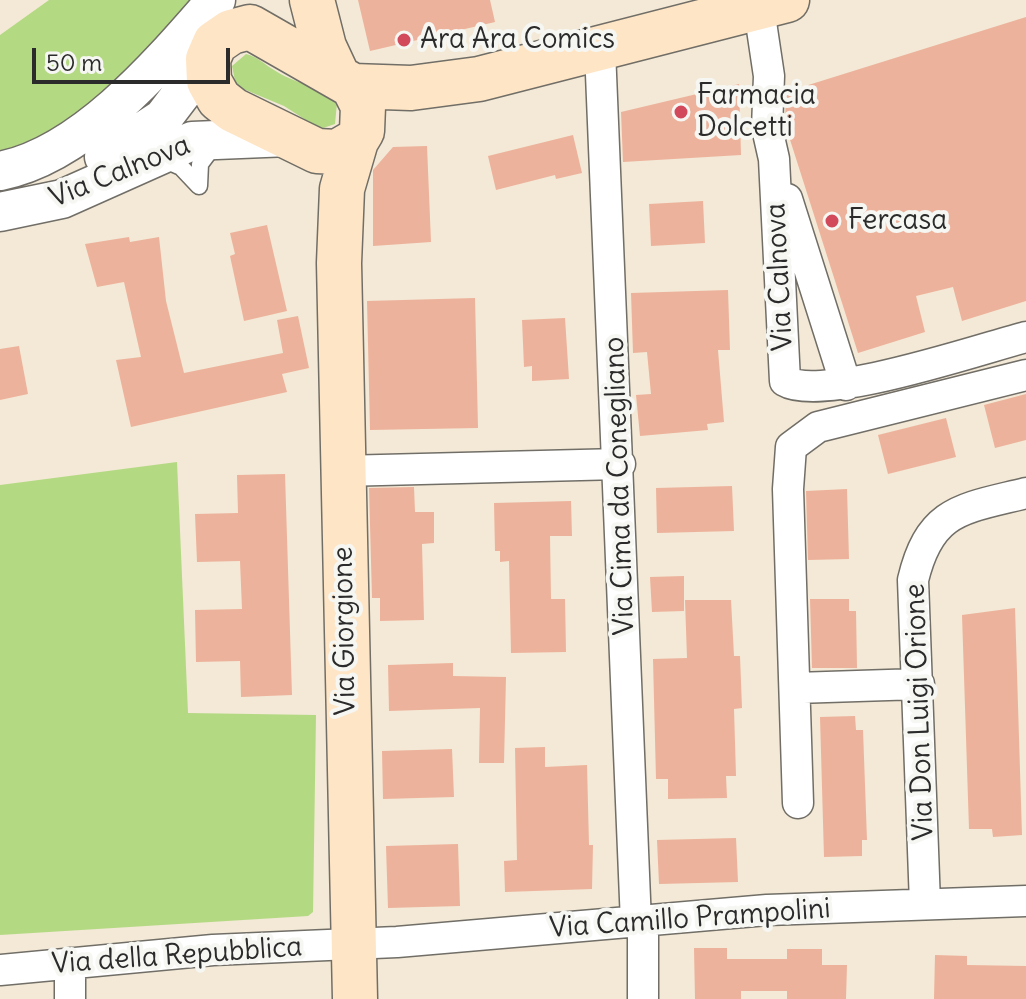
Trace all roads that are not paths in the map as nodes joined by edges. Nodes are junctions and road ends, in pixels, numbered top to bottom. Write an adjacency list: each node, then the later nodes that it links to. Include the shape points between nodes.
1 (216, 0): 13 (street, via 99,119 54,151)
2 (287, 0): 5 (main road)
3 (312, 0): 9 (main road, via 324,47)
4 (773, 4): 6 (main road, Via Calnova); 12 (street, Via Calnova, via 767,128)
5 (250, 27): 7 (main road, via 215,43); 9 (main road)
6 (600, 50): 8 (main road, Via Calnova); 20 (street, Via Cima da Conegliano)
7 (208, 59): 11 (main road, Via Calnova, via 209,81 219,99); 14 (street, Via Calnova, via 163,118 120,149 62,174)
8 (479, 79): 9 (main road, Via Calnova, via 411,88); 10 (main road, Via Calnova, via 415,102)
9 (346, 81): 10 (main road, via 363,106)
10 (359, 136): 11 (main road, Via Calnova, via 337,152 326,153); 16 (main road, Via Giorgione, via 342,189)
11 (295, 140): 15 (street, Via Calnova, via 192,141 62,199); 16 (main road, Via Giorgione, via 325,192)
12 (774, 159): 19 (street, Via Calnova); 19 (street, Via Calnova, via 785,381 795,387)
13 (0, 171)
14 (0, 190)
15 (0, 212)
16 (339, 263): 21 (main road, Via Giorgione)
17 (1026, 337): 19 (street, Via Calnova)
18 (1026, 375): 24 (street, via 818,427 791,447)
19 (846, 385)
20 (620, 464): 21 (street); 28 (street, Via Cima da Conegliano)
21 (341, 471): 29 (main road, Via Giorgione)
22 (1026, 493): 23 (street, Via Don Luigi Orione, via 963,508 938,525 921,548 913,580)
23 (919, 684): 24 (street); 27 (street, Via Don Luigi Orione)
24 (796, 688): 25 (street)
25 (798, 803)
26 (1026, 901): 27 (street, Via Camillo Prampolini)
27 (925, 904): 28 (street, Via Camillo Prampolini)
28 (639, 922): 29 (street, Via Camillo Prampolini); 34 (street, Via Cima da Conegliano)
29 (355, 943): 30 (street, Via della Repubblica); 33 (main road, Via Giorgione)
30 (70, 963): 31 (street, Via della Repubblica); 32 (street)
31 (0, 970)
32 (70, 999)
33 (355, 999)
34 (643, 999)

